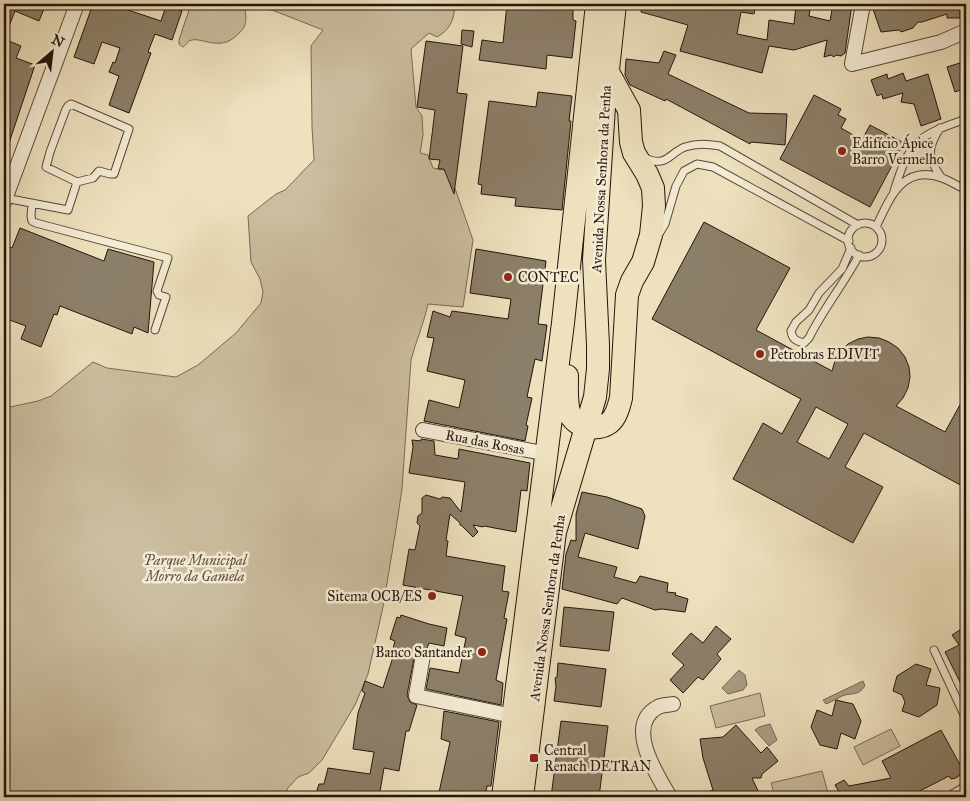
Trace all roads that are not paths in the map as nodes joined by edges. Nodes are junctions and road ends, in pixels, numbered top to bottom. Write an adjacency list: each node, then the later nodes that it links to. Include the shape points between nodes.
1 (77, 4): 17 (street)
2 (596, 4): 8 (main road, Avenida Nossa Senhora da Penha)
3 (616, 4): 6 (main road, Avenida Nossa Senhora da Penha)
4 (862, 4): 5 (street, via 852,64 941,42)
5 (966, 31)
6 (608, 72): 7 (main road, Avenida Nossa Senhora da Penha); 10 (main road, via 629,110)
7 (604, 107): 8 (main road); 10 (main road, via 626,113); 27 (main road, Avenida Nossa Senhora da Penha, via 594,260 598,369)
8 (585, 118): 24 (main road, Avenida Nossa Senhora da Penha)
9 (966, 120): 11 (lane)
10 (631, 124): 12 (main road)
11 (940, 128): 13 (lane, via 932,140 930,156); 16 (lane, via 926,135 909,152)
12 (634, 152): 19 (lane, via 654,162 668,159 683,147 702,143 720,146); 23 (main road, via 653,188 651,235)
13 (941, 177): 15 (lane); 16 (lane, via 915,177)
14 (77, 182): 14 (lane, via 93,178 98,171 114,174 129,129 71,104 66,109 46,164 48,169); 18 (lane, via 68,210)
15 (966, 190)
16 (894, 191): 20 (lane)
17 (4, 199): 18 (lane)
18 (32, 203): 25 (lane, via 31,216 36,223 168,258 157,291 166,297)
19 (858, 225): 20 (lane, via 864,223); 21 (lane, via 850,234)
20 (876, 227): 22 (lane, via 882,240 881,247 870,256)
21 (850, 245): 22 (lane); 22 (lane, via 842,269 819,293 791,331 797,342 804,343 808,338); 23 (lane, via 713,166 697,164 684,171 665,224)
22 (859, 255)
23 (643, 262): 26 (main road, via 627,296 621,398)
24 (563, 323): 27 (main road, via 570,412); 29 (main road, Avenida Nossa Senhora da Penha)
25 (155, 330)
26 (610, 422): 27 (main road); 30 (main road)
27 (586, 427): 30 (main road, Avenida Nossa Senhora da Penha)
28 (423, 430): 29 (street, Rua das Rosas)
29 (548, 454): 34 (main road, Avenida Nossa Senhora da Penha)
30 (564, 497): 37 (main road, Avenida Nossa Senhora da Penha, via 555,532)
31 (934, 650): 35 (lane)
32 (423, 656): 34 (street, via 416,696)
33 (673, 704): 38 (street, via 659,707 648,715 643,729 644,744)
34 (513, 716): 36 (main road, Avenida Nossa Senhora da Penha)
35 (966, 719)
36 (503, 797)
37 (522, 797)
38 (670, 797)

